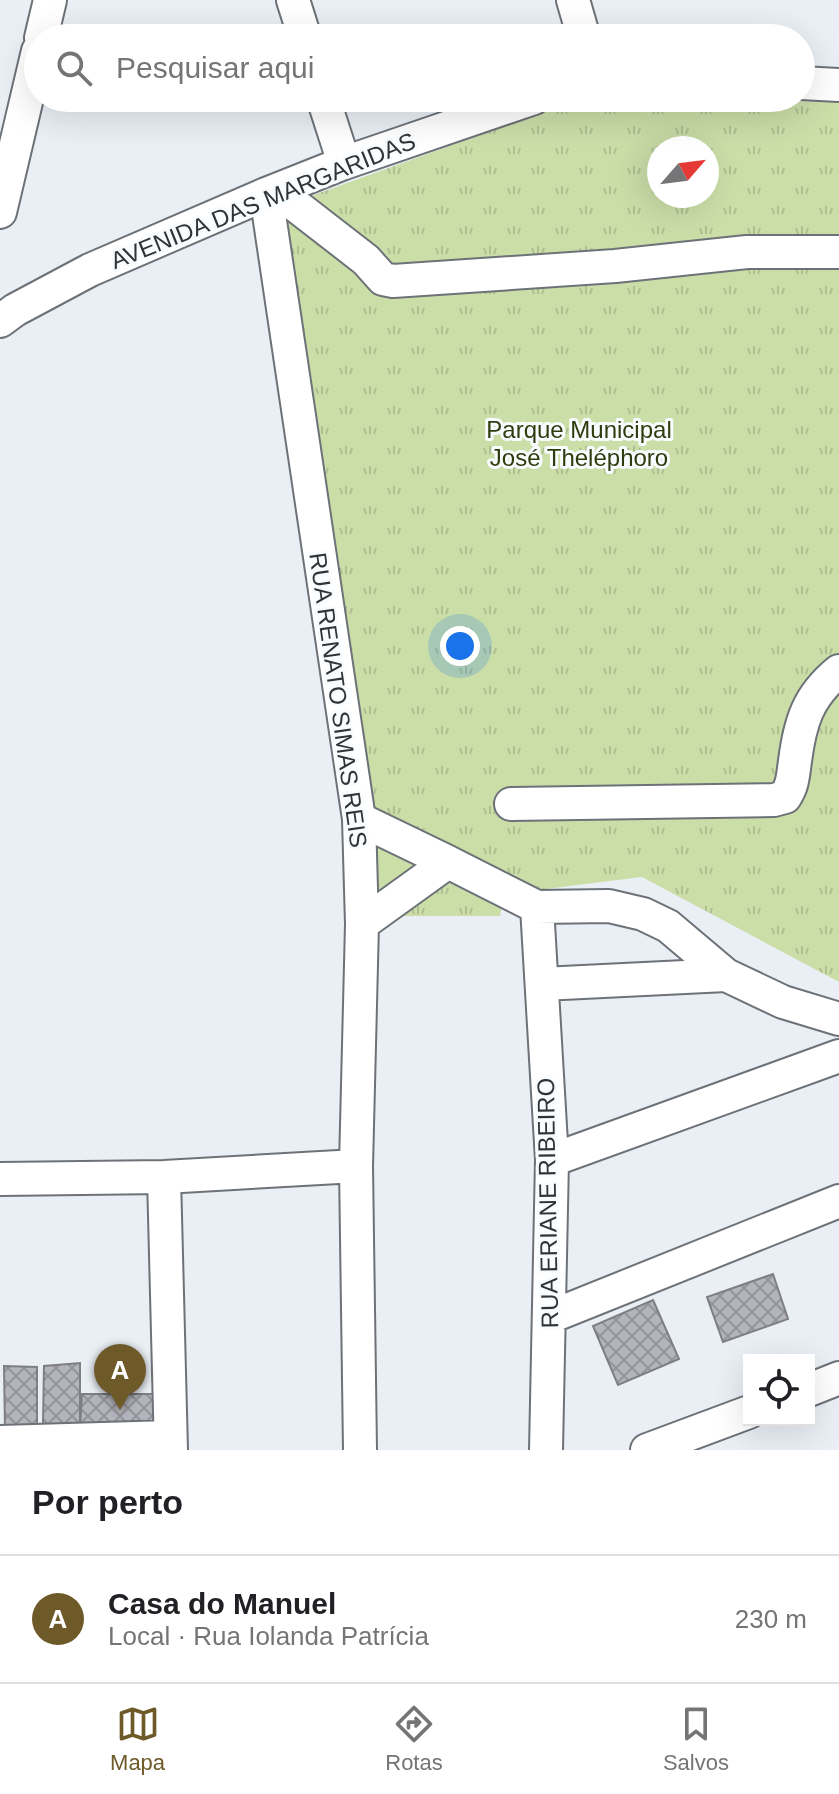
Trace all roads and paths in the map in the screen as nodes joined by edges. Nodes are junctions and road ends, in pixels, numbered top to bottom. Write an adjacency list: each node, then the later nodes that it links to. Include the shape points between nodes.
1 (50, 0): 4 (street)
2 (293, 0): 5 (street)
3 (573, 0): 6 (street)
4 (44, 24)
5 (301, 24)
6 (580, 24)
7 (815, 84): 8 (street)
8 (839, 85)
9 (24, 110): 14 (street)
10 (328, 112): 12 (street)
11 (493, 112): 12 (street, AVENIDA DAS MARGARIDAS)
12 (344, 163): 13 (street, AVENIDA DAS MARGARIDAS)
13 (272, 192): 15 (street, via 366,260 383,279 393,281 747,252); 16 (street, AVENIDA DAS MARGARIDAS, via 90,270); 19 (street, RUA RENATO SIMAS REIS)
14 (0, 212)
15 (839, 252)
16 (0, 321)
17 (839, 671): 18 (street, via 820,686 803,717 793,786 785,797)
18 (511, 804)
19 (359, 819): 20 (street); 22 (street, RUA RENATO SIMAS REIS)
20 (448, 862): 21 (street); 22 (street)
21 (537, 907): 23 (street, via 609,906 643,914 668,926); 24 (street, RUA ERIANE RIBEIRO)
22 (362, 924): 28 (street, RUA RENATO SIMAS REIS)
23 (726, 975): 24 (street); 25 (street, via 783,1002)
24 (542, 984): 27 (street, RUA ERIANE RIBEIRO)
25 (839, 1019)
26 (839, 1056): 27 (street)
27 (552, 1160): 32 (street, RUA ERIANE RIBEIRO)
28 (356, 1166): 29 (street); 38 (street, RUA RENATO SIMAS REIS)
29 (164, 1177): 30 (street); 37 (street)
30 (0, 1179)
31 (839, 1201): 32 (street)
32 (550, 1317): 39 (street, RUA ERIANE RIBEIRO)
33 (839, 1378): 34 (street)
34 (815, 1388)
35 (743, 1414): 40 (street)
36 (0, 1442): 37 (street)
37 (171, 1443)
38 (360, 1450)
39 (546, 1450)
40 (647, 1450)

